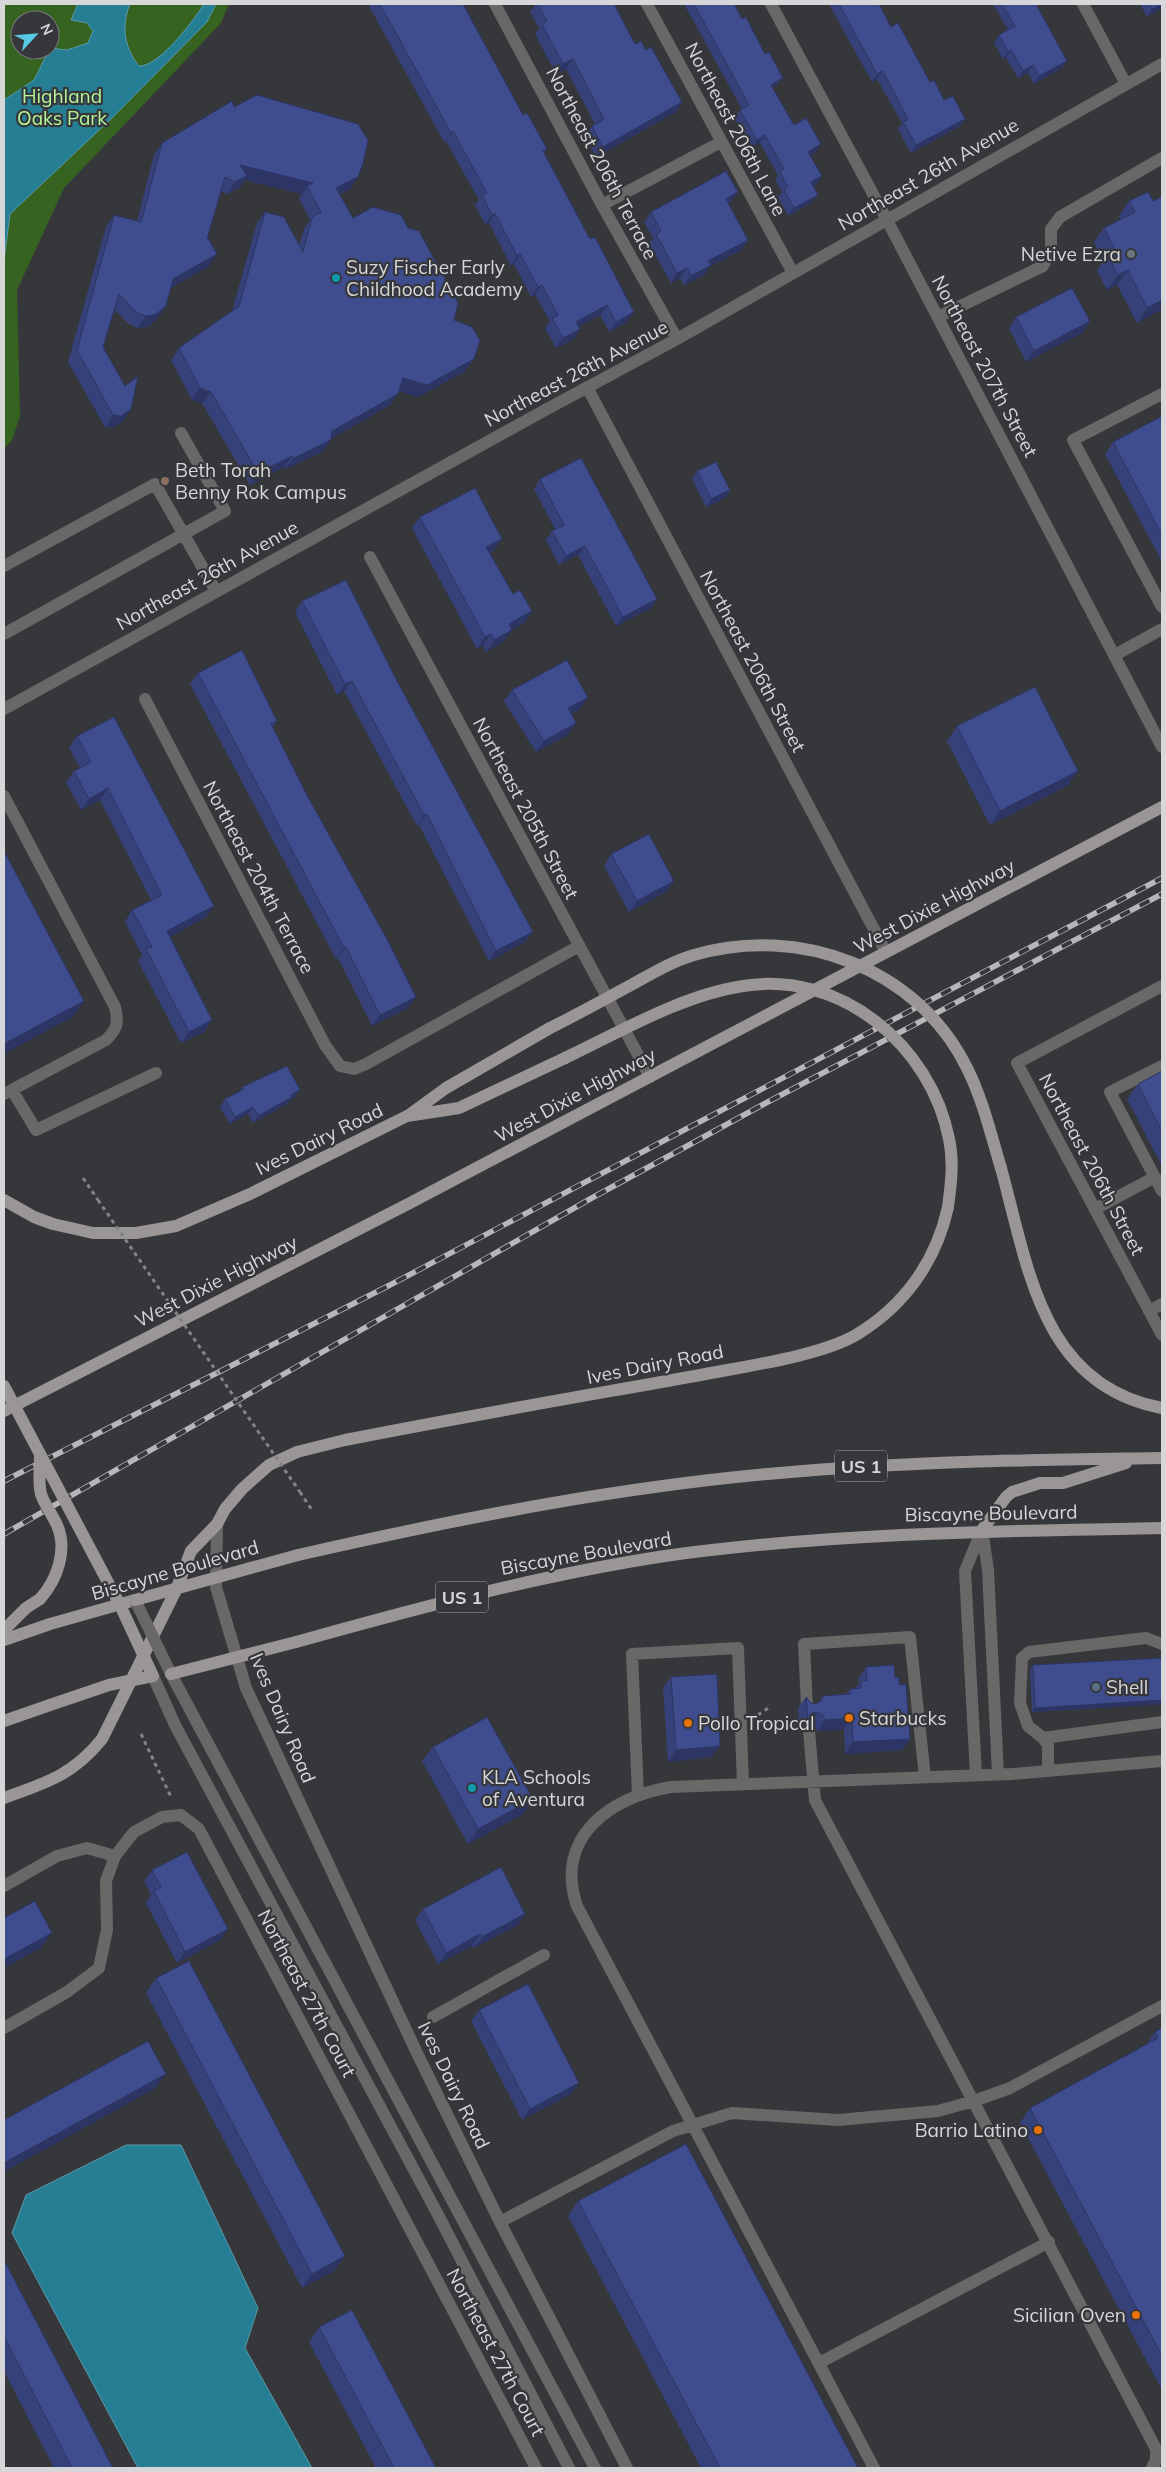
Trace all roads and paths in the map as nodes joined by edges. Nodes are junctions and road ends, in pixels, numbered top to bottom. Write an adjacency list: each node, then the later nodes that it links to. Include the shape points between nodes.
1 (495, 4): 9 (street, Northeast 206th Terrace)
2 (647, 4): 7 (street, Northeast 206th Lane)
3 (771, 4): 10 (street, Northeast 207th Street)
4 (1083, 4): 6 (street)
5 (1162, 64): 6 (street, Northeast 26th Avenue)
6 (1126, 84): 10 (street, Northeast 26th Avenue)
7 (721, 142): 9 (street); 11 (street, Northeast 206th Lane)
8 (1162, 158): 12 (street, via 1060,217 1051,229 1051,251 1043,266)
9 (602, 205): 13 (street, Northeast 206th Terrace)
10 (887, 220): 11 (street, Northeast 26th Avenue); 12 (street, Northeast 207th Street)
11 (792, 273): 13 (street, Northeast 26th Avenue)
12 (938, 317): 24 (street, Northeast 207th Street)
13 (677, 339): 14 (street, Northeast 26th Avenue)
14 (587, 388): 20 (street, Northeast 26th Avenue); 31 (street, Northeast 206th Street)
15 (1162, 394): 21 (street, via 1073,440)
16 (180, 433): 17 (street, via 225,511)
17 (182, 533): 19 (street, via 155,484); 20 (street); 23 (street)
18 (370, 557): 30 (street, Northeast 205th Street)
19 (4, 566)
20 (216, 591): 26 (street, Northeast 26th Avenue)
21 (1162, 607)
22 (1162, 629): 24 (street)
23 (4, 634)
24 (1115, 656): 27 (street, Northeast 207th Street)
25 (145, 699): 30 (street, Northeast 204th Terrace, via 325,1045 345,1069 359,1068)
26 (4, 709)
27 (1162, 747)
28 (5, 801): 36 (street, via 115,1007 118,1020 116,1030 106,1040)
29 (1162, 807): 31 (main road, West Dixie Highway)
30 (579, 946): 35 (street, Northeast 205th Street)
31 (886, 952): 35 (main road, West Dixie Highway)
32 (1162, 986): 42 (street, Northeast 206th Street, via 1016,1063)
33 (1162, 1066): 38 (street, via 1110,1092)
34 (156, 1073): 36 (street, via 36,1130)
35 (650, 1077): 48 (main road, West Dixie Highway)
36 (8, 1092)
37 (407, 1116): 41 (main road, Ives Dairy Road, via 231,1203 176,1226 155,1231 114,1235 73,1230 34,1217); 47 (main road, bridge, via 446,1088 550,1028 692,956 714,950 770,945 834,955 874,972 896,986 934,1020 951,1041 967,1068 984,1109 1033,1283 1053,1332 1073,1359 1117,1393); 53 (main road, Ives Dairy Road, bridge, via 459,1108 671,1008 726,989 745,985 779,985 832,996 864,1012 892,1034 926,1076 941,1108 950,1140 952,1177 948,1207 934,1250 914,1283 888,1312 838,1343 727,1370 420,1425 297,1452 269,1465 242,1488 224,1509)
38 (1155, 1177): 40 (street); 42 (street)
39 (83, 1178): 52 (path, bridge)
40 (1162, 1191)
41 (4, 1200)
42 (1094, 1209): 44 (street, Northeast 206th Street)
43 (1162, 1304): 44 (street)
44 (1149, 1310): 45 (street, Northeast 206th Street)
45 (1162, 1335)
46 (4, 1386): 49 (main road, bridge)
47 (1162, 1408)
48 (4, 1411)
49 (40, 1453): 57 (main road, bridge); 58 (main road, bridge, via 41,1493 58,1527 61,1549 49,1589)
50 (1162, 1458): 51 (main road, Biscayne Boulevard / US 1)
51 (1138, 1459): 55 (main road, via 1063,1483 1040,1483 1012,1492); 56 (main road, Biscayne Boulevard / US 1, bridge, via 921,1462 625,1491 484,1514 298,1555)
52 (312, 1510)
53 (217, 1524): 80 (main road, via 191,1551 176,1590 102,1739 81,1763 67,1773 50,1783); 89 (street, Ives Dairy Road, via 216,1588 246,1688)
54 (1162, 1528): 55 (main road, Biscayne Boulevard / US 1)
55 (982, 1530): 61 (main road, Biscayne Boulevard / US 1, bridge, via 783,1542 625,1563 466,1596); 73 (street, via 988,1570); 74 (street, via 965,1572)
56 (135, 1600): 57 (main road, Biscayne Boulevard / US 1); 61 (street, bridge)
57 (120, 1604): 59 (main road, Biscayne Boulevard / US 1); 62 (main road, bridge)
58 (4, 1630)
59 (4, 1640)
60 (1162, 1644): 70 (street, via 1146,1638 1029,1652 1022,1658 1020,1667 1020,1703 1028,1726)
61 (172, 1674): 62 (main road, Biscayne Boulevard / US 1); 94 (street)
62 (153, 1676): 66 (main road, Biscayne Boulevard / US 1, bridge, via 109,1684); 93 (street, via 202,1776 431,2200)
63 (770, 1707): 65 (path)
64 (807, 1707): 75 (street, via 804,1644 910,1637)
65 (756, 1717)
66 (4, 1721)
67 (1162, 1722): 70 (street)
68 (809, 1731): 76 (street)
69 (142, 1734): 78 (path)
70 (1043, 1738): 72 (street, via 1048,1745)
71 (1162, 1761): 72 (street)
72 (1048, 1770): 73 (street)
73 (998, 1774): 74 (street)
74 (976, 1775): 75 (street)
75 (925, 1778): 76 (street)
76 (812, 1782): 77 (street); 87 (street, via 815,1800)
77 (743, 1784): 79 (street, via 671,1787); 79 (street, via 738,1648 632,1654)
78 (168, 1792)
79 (638, 1795): 88 (street, via 601,1816 584,1835 570,1873 572,1890 577,1906)
80 (4, 1798)
81 (115, 1856): 82 (street, via 87,1848 57,1856); 86 (street, Northeast 27th Court, via 106,1881 107,1930 99,1968 67,1992); 92 (street, Northeast 27th Court, via 134,1832 162,1817 181,1815 199,1829)
82 (4, 1886)
83 (544, 1955): 85 (street)
84 (1162, 2006): 87 (street, via 1010,2088)
85 (433, 2017)
86 (4, 2028)
87 (974, 2101): 88 (street, via 938,2111 838,2120 732,2113); 90 (street)
88 (693, 2125): 89 (street, via 673,2131); 91 (street)
89 (500, 2222): 95 (street, Ives Dairy Road)
90 (1049, 2242): 91 (street); 97 (street, via 1156,2449)
91 (819, 2363): 96 (street)
92 (536, 2468)
93 (569, 2468)
94 (595, 2468)
95 (627, 2468)
96 (874, 2468)
97 (1152, 2468)

